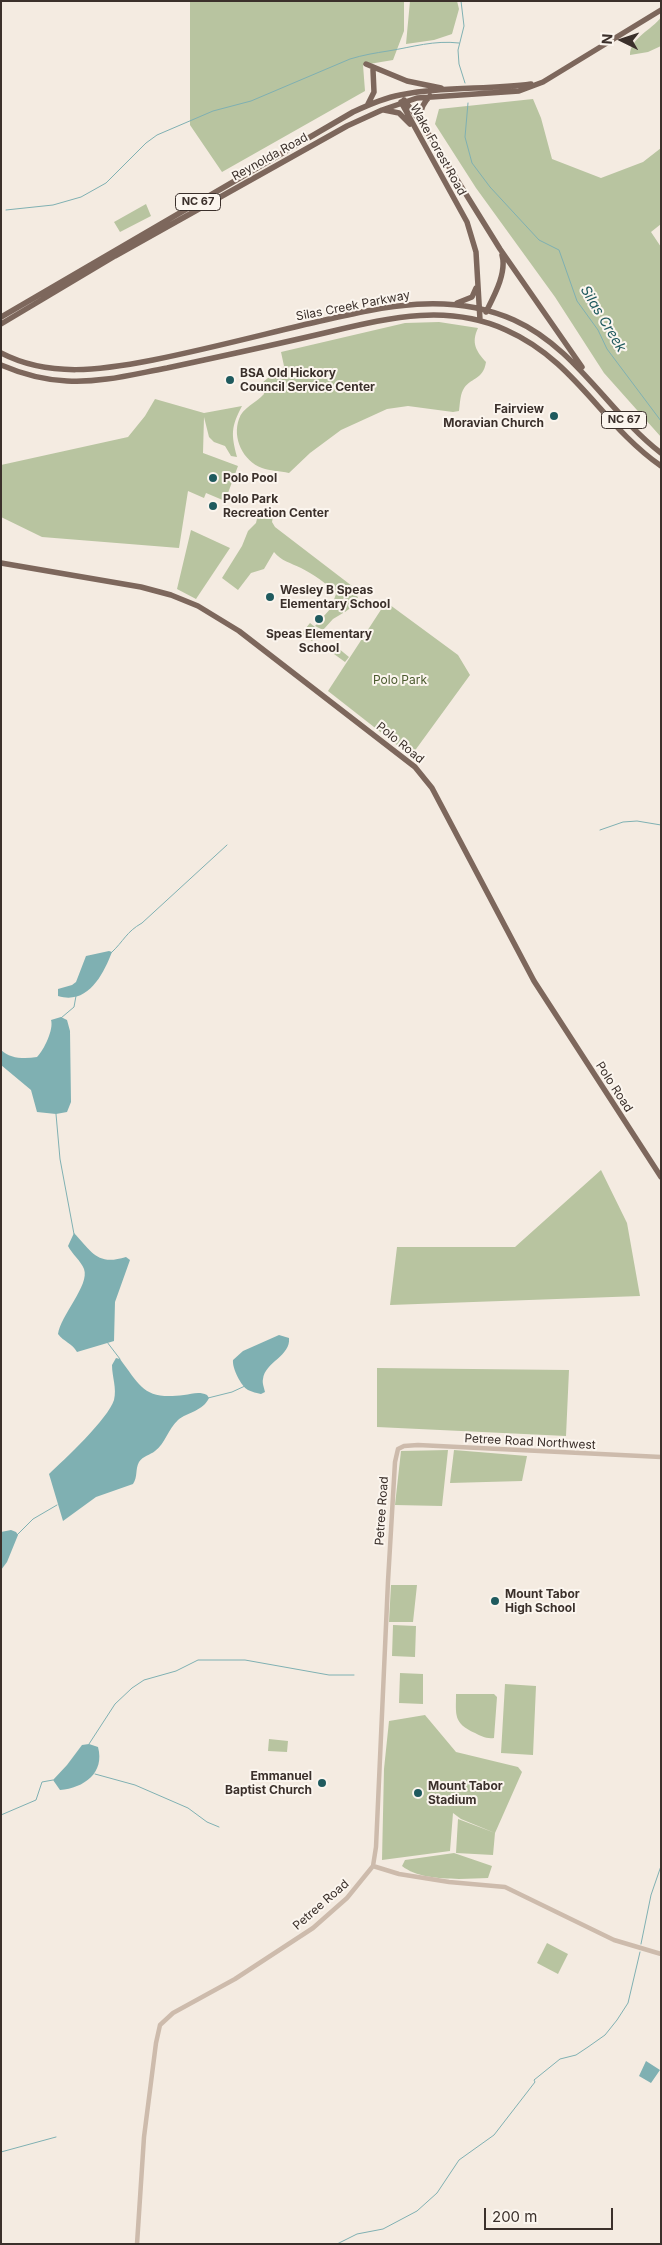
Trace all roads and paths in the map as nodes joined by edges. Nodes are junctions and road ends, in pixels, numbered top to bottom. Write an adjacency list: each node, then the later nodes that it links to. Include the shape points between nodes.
1 (661, 10): 4 (main road, Reynolda Road)
2 (366, 64): 5 (main road, via 406,81)
3 (373, 70): 9 (main road, via 374,92)
4 (543, 82): 5 (main road, Reynolda Road); 7 (main road, Reynolda Road, via 519,91)
5 (450, 89): 6 (main road, Reynolda Road)
6 (398, 95): 8 (main road, Wake Forest Road / NC 67); 9 (main road, Reynolda Road / NC 67)
7 (431, 96): 8 (main road, Reynolda Road); 11 (main road, via 420,111)
8 (403, 102): 10 (main road, Reynolda Road); 11 (main road, Wake Forest Road / NC 67); 12 (main road, Wake Forest Road / NC 67)
9 (368, 104): 18 (main road, Reynolda Road / NC 67)
10 (382, 110): 12 (main road, NC 67, via 399,113); 20 (main road, Reynolda Road / NC 67, via 313,144)
11 (423, 126): 13 (main road, Wake Forest Road / NC 67)
12 (415, 128): 14 (main road, Wake Forest Road / NC 67, via 467,222 476,252)
13 (500, 249): 17 (main road, Wake Forest Road, via 503,268); 23 (main road, Wake Forest Road / NC 67)
14 (478, 281): 15 (main road, via 472,297); 16 (main road, Wake Forest Road / NC 67)
15 (454, 304): 16 (main road, Silas Creek Parkway); 21 (main road, Silas Creek Parkway, via 402,304 98,370 53,368)
16 (479, 309): 17 (main road, Silas Creek Parkway); 19 (main road, Wake Forest Road / NC 67)
17 (487, 311): 19 (main road, Wake Forest Road); 23 (main road, Silas Creek Parkway, via 514,320 548,340)
18 (1, 317)
19 (480, 320): 22 (main road, Silas Creek Parkway, via 439,314 414,315 91,382 42,378); 25 (main road, Silas Creek Parkway / NC 67, via 527,340 548,353 616,426)
20 (1, 324)
21 (1, 353)
22 (1, 365)
23 (592, 381): 24 (main road, Silas Creek Parkway / NC 67, via 633,430)
24 (661, 453)
25 (661, 466)
26 (1, 564): 27 (main road, Polo Road, via 141,587 198,606 239,631 411,763 432,788 535,982)
27 (661, 1177)
28 (398, 1449): 29 (street, Petree Road Northwest, via 418,1445); 30 (street, Petree Road)
29 (661, 1457)
30 (373, 1866): 31 (street, via 408,1876 505,1887 614,1940); 32 (street, Petree Road, via 347,1898 313,1928 160,2025 145,2127)
31 (661, 1954)
32 (137, 2244)

